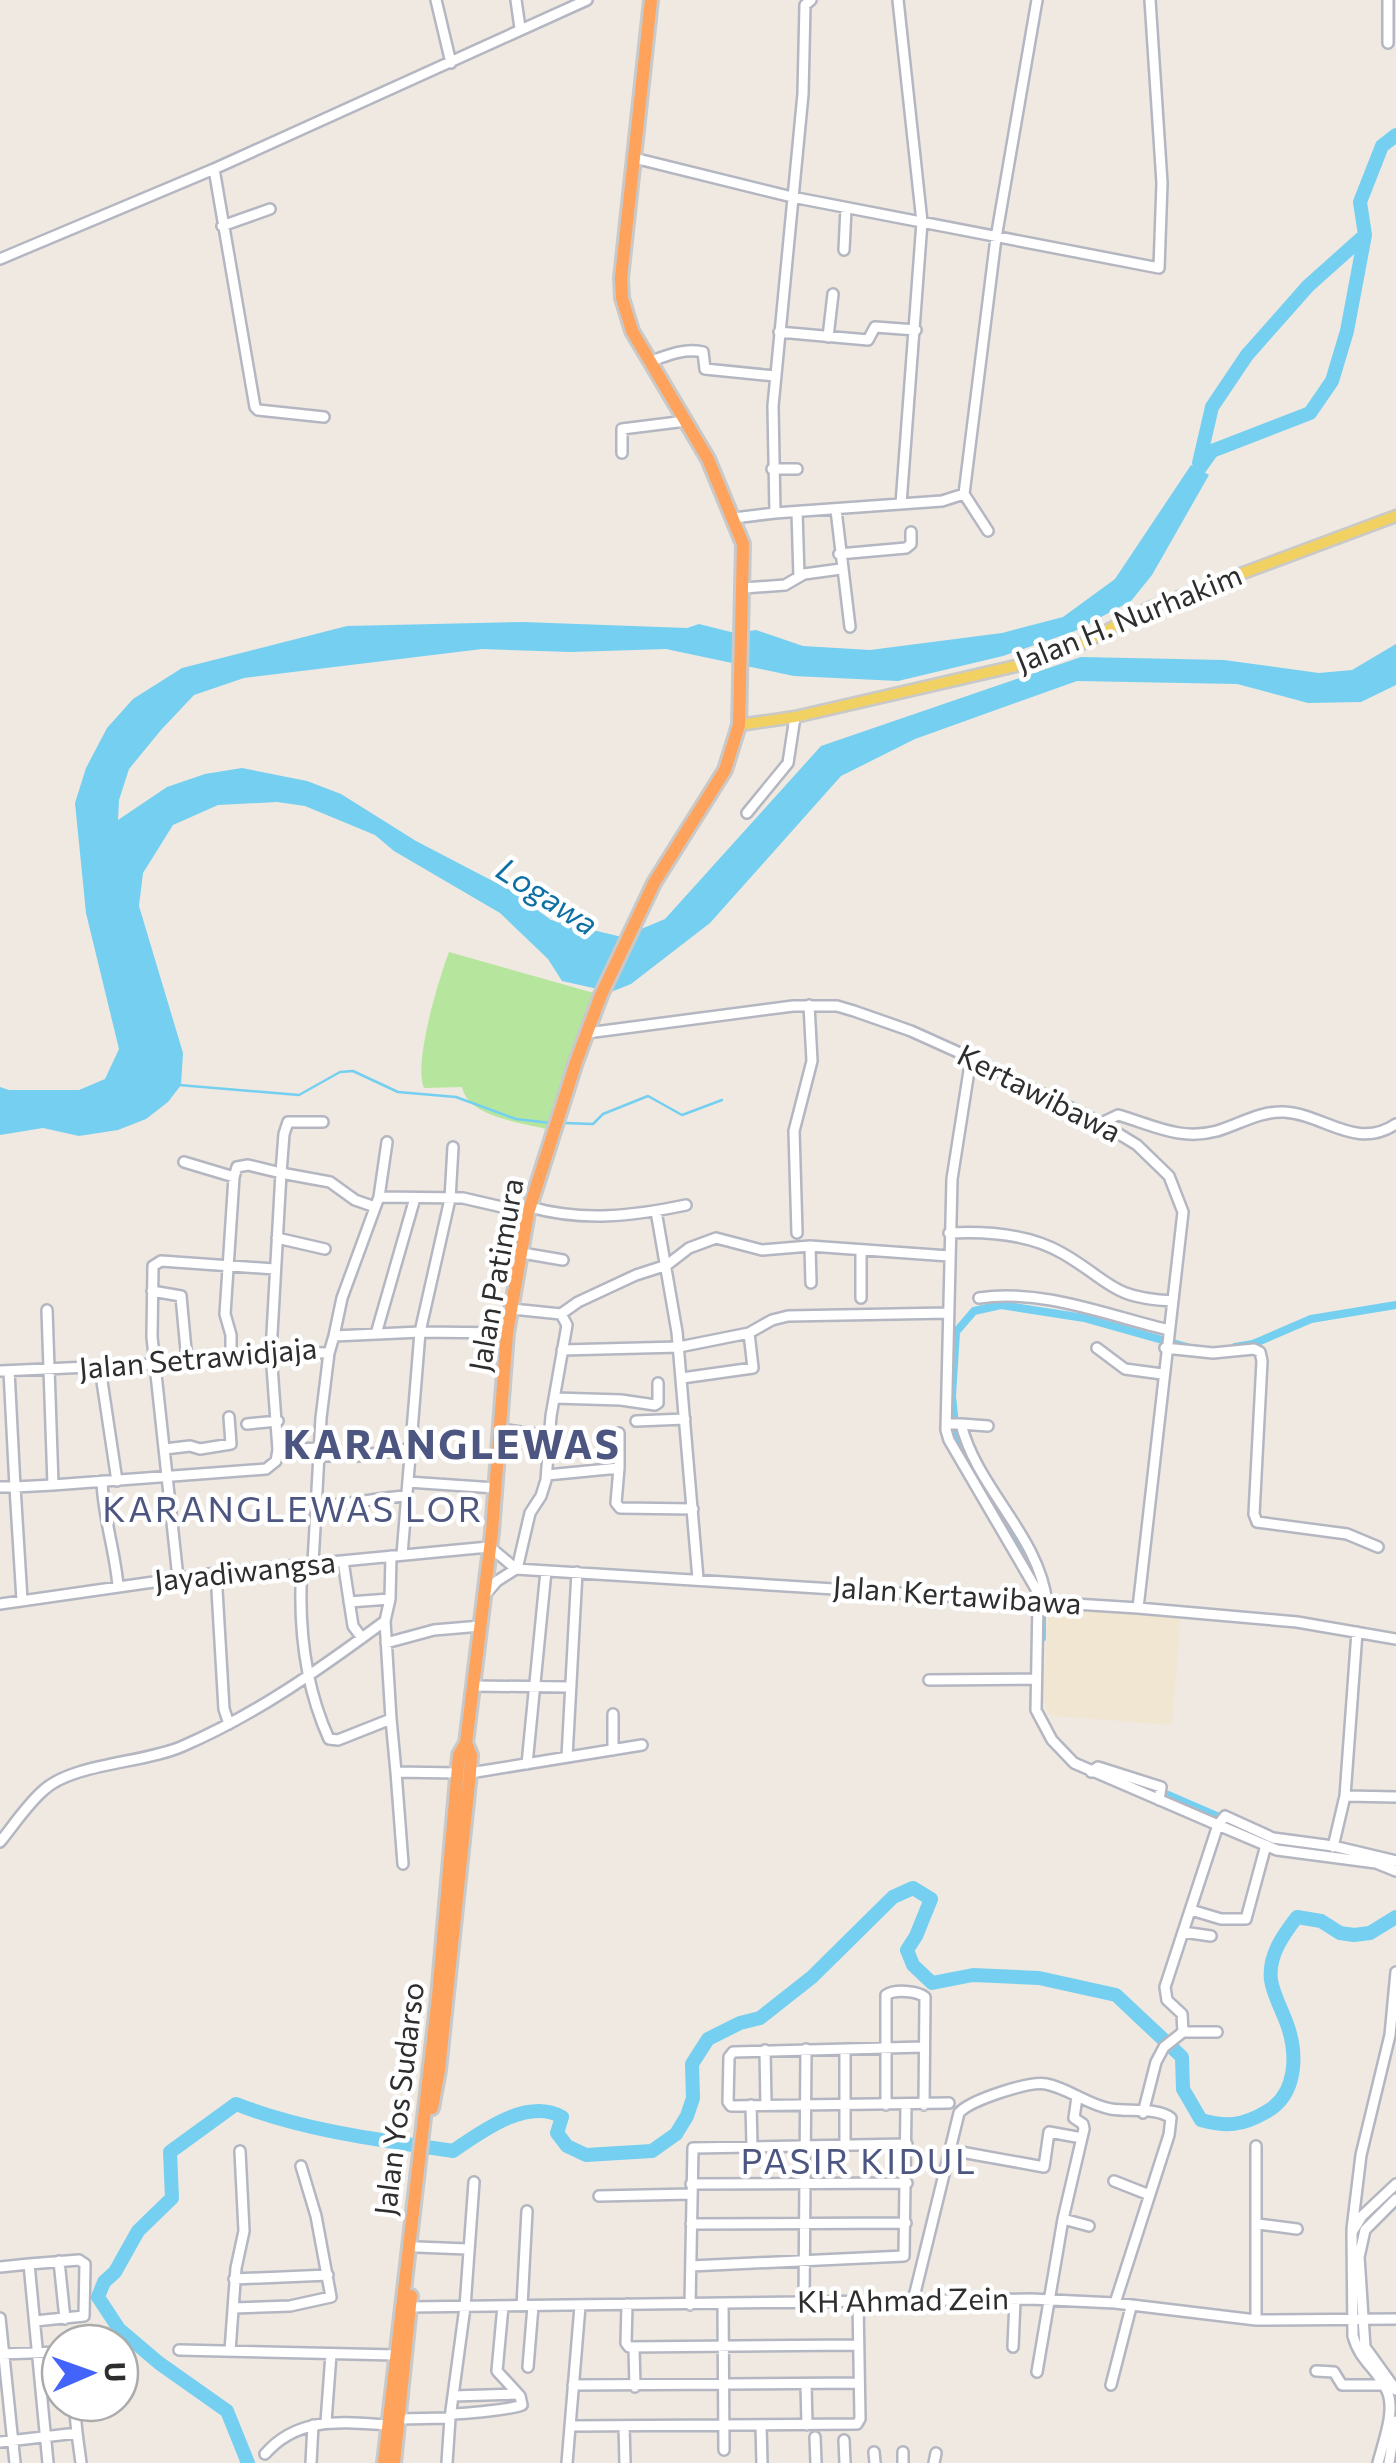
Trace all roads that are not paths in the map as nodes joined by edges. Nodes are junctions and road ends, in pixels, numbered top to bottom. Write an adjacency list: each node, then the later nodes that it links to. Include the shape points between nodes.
1 (436, 0): 12 (street)
2 (516, 0): 10 (street)
3 (587, 0): 10 (street)
4 (650, 0): 13 (highway, Jalan Patimura)
5 (812, 0): 15 (street, via 805,5)
6 (898, 0): 18 (street)
7 (1037, 0): 20 (street)
8 (1150, 0): 20 (street, via 1162,183 1159,268)
9 (1388, 0): 11 (street)
10 (520, 28): 12 (street)
11 (1388, 43)
12 (450, 63): 14 (street)
13 (634, 158): 15 (street); 27 (highway, Jalan Patimura, via 622,298)
14 (214, 169): 19 (street); 22 (street)
15 (792, 198): 16 (street); 25 (street)
16 (846, 208): 18 (street); 21 (street)
17 (270, 209): 19 (street)
18 (922, 222): 20 (street); 24 (street)
19 (222, 226): 29 (street, via 256,407)
20 (996, 238): 34 (street)
21 (844, 250)
22 (0, 259)
23 (833, 294): 26 (street)
24 (916, 330): 26 (street, via 875,327 868,340); 35 (street)
25 (778, 332): 26 (street); 28 (street)
26 (828, 337)
27 (650, 362): 28 (street, via 681,351 704,352 705,369); 30 (highway, Jalan Patimura)
28 (775, 376): 32 (street)
29 (324, 417)
30 (686, 421): 31 (street, via 622,429); 40 (highway, Jalan Patimura)
31 (622, 452)
32 (772, 469): 33 (street); 38 (street)
33 (797, 469)
34 (964, 494): 35 (street); 42 (street)
35 (901, 504): 36 (street)
36 (836, 510): 37 (street); 43 (street)
37 (798, 512): 38 (street); 45 (street)
38 (774, 513): 40 (street)
39 (1396, 516): 48 (main road, Jalan H. Nurhakim, via 1149,608 1078,646)
40 (734, 518): 46 (highway, Jalan Patimura, via 743,544)
41 (911, 532): 43 (street, via 906,548)
42 (988, 532)
43 (839, 554): 44 (street)
44 (841, 569): 45 (street); 47 (street)
45 (800, 577): 46 (street)
46 (744, 588): 49 (highway, Jalan Patimura)
47 (850, 627)
48 (795, 717): 49 (main road, Jalan H. Nurhakim); 50 (street, via 788,763)
49 (739, 725): 52 (highway, Jalan Patimura, via 725,770 654,883)
50 (747, 813)
51 (808, 1005): 52 (street, Kertawibawa); 53 (street, Kertawibawa, via 837,1006); 68 (street, via 812,1064 794,1131)
52 (587, 1034): 66 (highway, Jalan Patimura)
53 (971, 1058): 55 (street, Kertawibawa); 69 (street)
54 (323, 1122): 60 (street, via 288,1122)
55 (1101, 1123): 56 (street, via 1118,1115 1194,1135 1284,1112 1341,1132 1372,1134); 84 (street, Kertawibawa, via 1169,1176 1181,1200)
56 (1396, 1124)
57 (387, 1142): 64 (street)
58 (452, 1147): 63 (street)
59 (184, 1162): 61 (street)
60 (282, 1173): 61 (street, via 248,1165 237,1167); 64 (street, via 330,1182 355,1200); 70 (street)
61 (234, 1177): 77 (street)
62 (414, 1198): 63 (street); 64 (street); 92 (street)
63 (450, 1200): 66 (street); 89 (street)
64 (377, 1202): 93 (street)
65 (686, 1206): 67 (street)
66 (529, 1210): 67 (street, via 570,1216); 74 (highway, Jalan Patimura)
67 (656, 1212): 78 (street)
68 (797, 1234)
69 (949, 1234): 75 (street); 84 (street, via 994,1231 1054,1249 1120,1294)
70 (277, 1238): 72 (street); 79 (street)
71 (810, 1246): 73 (street); 78 (street, via 762,1250 716,1238); 80 (street)
72 (325, 1250)
73 (861, 1250): 75 (street); 82 (street)
74 (522, 1252): 76 (street); 85 (highway, Jalan Patimura)
75 (949, 1256): 87 (street)
76 (563, 1260)
77 (226, 1265): 79 (street); 81 (street, via 158,1262); 100 (street)
78 (668, 1265): 88 (street); 95 (street)
79 (274, 1269): 98 (street)
80 (811, 1283)
81 (152, 1291): 101 (street, via 180,1294); 102 (street)
82 (861, 1298)
83 (979, 1298): 94 (street, via 1002,1295 1100,1311)
84 (1172, 1303): 94 (street, Kertawibawa)
85 (512, 1309): 88 (street); 90 (highway, Jalan Patimura)
86 (47, 1310): 105 (street)
87 (948, 1313): 91 (street, via 788,1316); 115 (street)
88 (561, 1314): 97 (street, via 567,1326)
89 (420, 1332): 90 (street, Jalan Setrawidjaja); 92 (street, Jalan Setrawidjaja); 121 (street)
90 (507, 1333): 118 (highway, Jalan Patimura)
91 (748, 1333): 95 (street); 107 (street, via 753,1368)
92 (376, 1334): 93 (street, Jalan Setrawidjaja)
93 (334, 1336): 99 (street, Jalan Setrawidjaja)
94 (1167, 1339): 106 (street, Kertawibawa); 139 (street, via 1213,1352 1260,1352 1257,1522 1346,1534)
95 (678, 1347): 97 (street); 107 (street)
96 (1097, 1348): 106 (street, via 1126,1370)
97 (562, 1350): 109 (street)
98 (271, 1352): 99 (street, Jalan Setrawidjaja); 100 (street, Jalan Setrawidjaja); 112 (street)
99 (329, 1352): 124 (street)
100 (231, 1357): 101 (street, Jalan Setrawidjaja)
101 (187, 1360): 102 (street, Jalan Setrawidjaja)
102 (156, 1364): 103 (street, Jalan Setrawidjaja); 122 (street)
103 (100, 1368): 105 (street, Jalan Setrawidjaja); 129 (street)
104 (4, 1371): 105 (street, Jalan Setrawidjaja); 117 (street)
105 (49, 1371): 131 (street)
106 (1162, 1374): 157 (street, Kertawibawa)
107 (682, 1378): 111 (street)
108 (658, 1384): 109 (street, via 654,1405)
109 (554, 1398): 120 (street)
110 (229, 1417): 122 (street, via 230,1444)
111 (685, 1419): 113 (street); 137 (street)
112 (278, 1421): 114 (street); 123 (street)
113 (636, 1421)
114 (248, 1424)
115 (952, 1424): 116 (street); 140 (street); 140 (street, via 949,1440)
116 (988, 1426)
117 (6, 1427): 133 (street)
118 (500, 1430): 120 (street); 134 (highway, Jalan Patimura)
119 (619, 1432): 125 (street)
120 (549, 1436): 126 (street)
121 (409, 1448): 124 (street, via 357,1456); 130 (street)
122 (166, 1450): 127 (street)
123 (278, 1450): 124 (street); 127 (street, via 266,1469)
124 (319, 1452): 136 (street)
125 (618, 1468): 126 (street); 137 (street, via 620,1508)
126 (547, 1475): 144 (street)
127 (169, 1478): 129 (street); 148 (street)
128 (102, 1481): 129 (street); 131 (street); 150 (street)
129 (117, 1481)
130 (408, 1482): 134 (street); 135 (street)
131 (53, 1485): 133 (street)
132 (0, 1487): 133 (street)
133 (15, 1487): 153 (street)
134 (496, 1488): 138 (highway, Jalan Patimura)
135 (406, 1496): 136 (street); 141 (street)
136 (316, 1505): 143 (street)
137 (693, 1509): 149 (street)
138 (490, 1547): 141 (street, Jayadiwangsa); 144 (street); 151 (highway, Jalan Yos Sudarso)
139 (1378, 1547)
140 (1025, 1553): 155 (street, via 1044,1584)
141 (397, 1555): 142 (street, Jayadiwangsa); 152 (street)
142 (343, 1560): 143 (street, Jayadiwangsa); 154 (street)
143 (307, 1564): 147 (street, Jayadiwangsa); 164 (street, via 300,1599)
144 (516, 1569): 145 (street, Jalan Kertawibawa); 151 (street)
145 (546, 1571): 146 (street, Jalan Kertawibawa); 168 (street)
146 (577, 1572): 149 (street, Jalan Kertawibawa); 169 (street)
147 (216, 1573): 148 (street, Jayadiwangsa); 172 (street)
148 (178, 1578): 150 (street, Jayadiwangsa)
149 (698, 1579): 155 (street, Jalan Kertawibawa)
150 (118, 1586): 153 (street, Jayadiwangsa)
151 (484, 1596): 159 (highway, Jalan Yos Sudarso)
152 (390, 1599): 154 (street); 158 (street)
153 (22, 1600): 156 (street, Jayadiwangsa)
154 (349, 1602): 161 (street)
155 (1043, 1603): 157 (street, Jalan Kertawibawa); 165 (street)
156 (0, 1604)
157 (1138, 1608): 160 (street, Jalan Kertawibawa)
158 (385, 1622): 161 (street); 163 (street)
159 (482, 1626): 163 (street); 167 (highway, Jalan Yos Sudarso)
160 (1356, 1632): 162 (street, Jalan Kertawibawa); 179 (street)
161 (362, 1638): 164 (street)
162 (1396, 1638)
163 (386, 1643): 171 (street)
164 (307, 1675): 171 (street, via 331,1740); 172 (street)
165 (1036, 1679): 166 (street); 181 (street, via 1039,1721 1074,1763)
166 (929, 1680)
167 (473, 1686): 168 (street); 178 (highway, Jalan Yos Sudarso, via 459,1755)
168 (534, 1687): 169 (street); 176 (street)
169 (570, 1687): 175 (street)
170 (613, 1714): 174 (street)
171 (391, 1718): 177 (street)
172 (228, 1724): 182 (street, via 165,1754 53,1784)
173 (642, 1746): 174 (street)
174 (613, 1750): 175 (street)
175 (567, 1756): 176 (street)
176 (527, 1764): 178 (street)
177 (396, 1772): 178 (street); 186 (street)
178 (464, 1773): 223 (highway, Jalan Yos Sudarso)
179 (1345, 1796): 180 (street); 184 (street)
180 (1396, 1797)
181 (1221, 1821): 183 (street); 184 (street); 188 (street)
182 (0, 1842)
183 (1266, 1845): 184 (street, via 1292,1854); 188 (street, via 1246,1919)
184 (1333, 1851): 185 (street); 187 (street)
185 (1396, 1861)
186 (403, 1864)
187 (1396, 1871)
188 (1191, 1910): 189 (street)
189 (1183, 1932): 190 (street); 193 (street, via 1165,1994 1182,2014)
190 (1211, 1936)
191 (1396, 1972): 236 (street)
192 (1217, 2032): 193 (street)
193 (1180, 2035): 208 (street, via 1164,2047 1153,2069)
194 (923, 2047): 195 (street); 195 (street, via 925,1997 893,1991 886,1995); 207 (street)
195 (885, 2048): 198 (street); 205 (street)
196 (806, 2049): 197 (street); 198 (street); 203 (street)
197 (765, 2050): 201 (street, via 742,2049 729,2057 728,2102); 202 (street)
198 (845, 2050): 204 (street)
199 (1077, 2097): 208 (street); 209 (street, via 1074,2118 1084,2126); 215 (street, via 1042,2083 967,2105 959,2112)
200 (948, 2103): 207 (street)
201 (750, 2105): 202 (street); 213 (street)
202 (766, 2105): 203 (street)
203 (805, 2105): 204 (street); 210 (street)
204 (845, 2105): 205 (street); 211 (street)
205 (886, 2105): 206 (street)
206 (906, 2105): 207 (street); 212 (street)
207 (924, 2105)
208 (1143, 2113): 225 (street, via 1163,2113 1172,2124)
209 (1082, 2138): 215 (street, via 1048,2132 1043,2167); 229 (street)
210 (805, 2144): 211 (street); 213 (street); 222 (street)
211 (845, 2144): 212 (street)
212 (906, 2144): 220 (street)
213 (752, 2145): 224 (street, via 693,2148)
214 (1256, 2146): 233 (street)
215 (950, 2150): 250 (street)
216 (240, 2151): 245 (street, via 244,2231)
217 (301, 2166): 244 (street)
218 (1114, 2181): 225 (street)
219 (474, 2182): 238 (street)
220 (907, 2183): 222 (street); 230 (street)
221 (1396, 2184): 236 (street)
222 (805, 2185): 224 (street); 232 (street)
223 (420, 2186): 237 (highway, Jalan Yos Sudarso); 259 (highway, Jalan Yos Sudarso)
224 (691, 2189): 226 (street); 231 (street)
225 (1148, 2194): 252 (street)
226 (599, 2196)
227 (1396, 2199): 246 (street, via 1362,2236)
228 (526, 2212): 257 (street)
229 (1062, 2218): 234 (street); 248 (street)
230 (906, 2223): 232 (street); 240 (street, via 901,2257)
231 (691, 2224): 232 (street); 242 (street)
232 (803, 2224): 240 (street)
233 (1258, 2224): 235 (street); 266 (street)
234 (1089, 2226)
235 (1297, 2228)
236 (1352, 2232): 246 (street)
237 (416, 2247): 238 (street); 259 (highway, Jalan Yos Sudarso)
238 (467, 2249): 260 (street)
239 (59, 2261): 241 (street); 265 (street); 265 (street, via 85,2264 86,2313)
240 (803, 2262): 242 (street); 251 (street)
241 (28, 2264): 243 (street); 268 (street)
242 (691, 2266): 255 (street)
243 (0, 2267)
244 (328, 2275): 245 (street); 262 (street, via 328,2299)
245 (234, 2279): 262 (street)
246 (1357, 2293): 267 (street)
247 (1015, 2300): 248 (street, KH Ahmad Zein); 250 (street, KH Ahmad Zein); 270 (street)
248 (1048, 2300): 252 (street, KH Ahmad Zein); 281 (street)
249 (858, 2301): 250 (street, KH Ahmad Zein); 251 (street, KH Ahmad Zein); 269 (street)
250 (913, 2301)
251 (804, 2302): 254 (street, KH Ahmad Zein)
252 (1115, 2303): 261 (street, KH Ahmad Zein)
253 (628, 2304): 255 (street, KH Ahmad Zein); 258 (street, KH Ahmad Zein); 272 (street, via 626,2343)
254 (723, 2304): 255 (street, KH Ahmad Zein); 271 (street)
255 (690, 2305)
256 (503, 2306): 257 (street, KH Ahmad Zein); 260 (street, KH Ahmad Zein); 289 (street, via 498,2371)
257 (528, 2306): 258 (street, KH Ahmad Zein); 279 (street)
258 (580, 2306): 285 (street)
259 (405, 2307): 260 (street, KH Ahmad Zein); 278 (highway, Jalan Yos Sudarso); 293 (highway, Jalan Yos Sudarso)
260 (464, 2307): 290 (street)
261 (1131, 2307): 266 (street, KH Ahmad Zein); 284 (street)
262 (233, 2308): 274 (street)
263 (0, 2318): 276 (street)
264 (1396, 2318): 267 (street, KH Ahmad Zein)
265 (65, 2319): 268 (street)
266 (1256, 2320): 267 (street, KH Ahmad Zein)
267 (1359, 2320): 287 (street, via 1357,2352)
268 (35, 2321): 275 (street)
269 (858, 2345): 271 (street); 282 (street)
270 (1013, 2346)
271 (722, 2347): 272 (street); 286 (street)
272 (634, 2348): 288 (street)
273 (179, 2350): 274 (street)
274 (230, 2351): 277 (street)
275 (38, 2352): 276 (street); 303 (street)
276 (2, 2354): 305 (street)
277 (331, 2354): 278 (street); 292 (street)
278 (395, 2355): 293 (highway, Jalan Yos Sudarso)
279 (528, 2367)
280 (1316, 2371): 287 (street, via 1334,2372 1342,2385)
281 (1037, 2372)
282 (859, 2383): 283 (street); 296 (street, via 857,2424)
283 (806, 2384): 286 (street); 296 (street)
284 (1112, 2384)
285 (574, 2385): 288 (street); 300 (street)
286 (722, 2386): 288 (street); 298 (street)
287 (1393, 2386): 322 (street)
288 (635, 2387)
289 (516, 2394): 290 (street); 291 (street, via 518,2408)
290 (452, 2396): 291 (street)
291 (450, 2416): 293 (street); 316 (street)
292 (326, 2422): 293 (street); 297 (street)
293 (393, 2422): 314 (highway, Jalan Yos Sudarso); 315 (highway, Jalan Yos Sudarso)
294 (1396, 2422): 323 (street)
295 (76, 2423): 302 (street)
296 (807, 2424): 299 (street)
297 (313, 2425): 309 (street); 313 (street)
298 (725, 2425): 299 (street); 301 (street); 308 (street)
299 (761, 2425): 319 (street)
300 (571, 2426): 301 (street); 317 (street)
301 (624, 2426): 318 (street)
302 (77, 2433): 303 (street); 312 (street)
303 (45, 2436): 305 (street); 311 (street)
304 (815, 2437): 320 (street)
305 (12, 2440): 307 (street); 310 (street)
306 (844, 2440): 321 (street)
307 (0, 2442)
308 (724, 2450)
309 (264, 2454)
310 (14, 2463)
311 (48, 2463)
312 (80, 2463)
313 (311, 2463)
314 (384, 2463)
315 (394, 2463)
316 (447, 2463)
317 (567, 2463)
318 (625, 2463)
319 (762, 2463)
320 (816, 2463)
321 (845, 2463)
322 (1378, 2463)
323 (1389, 2463)

